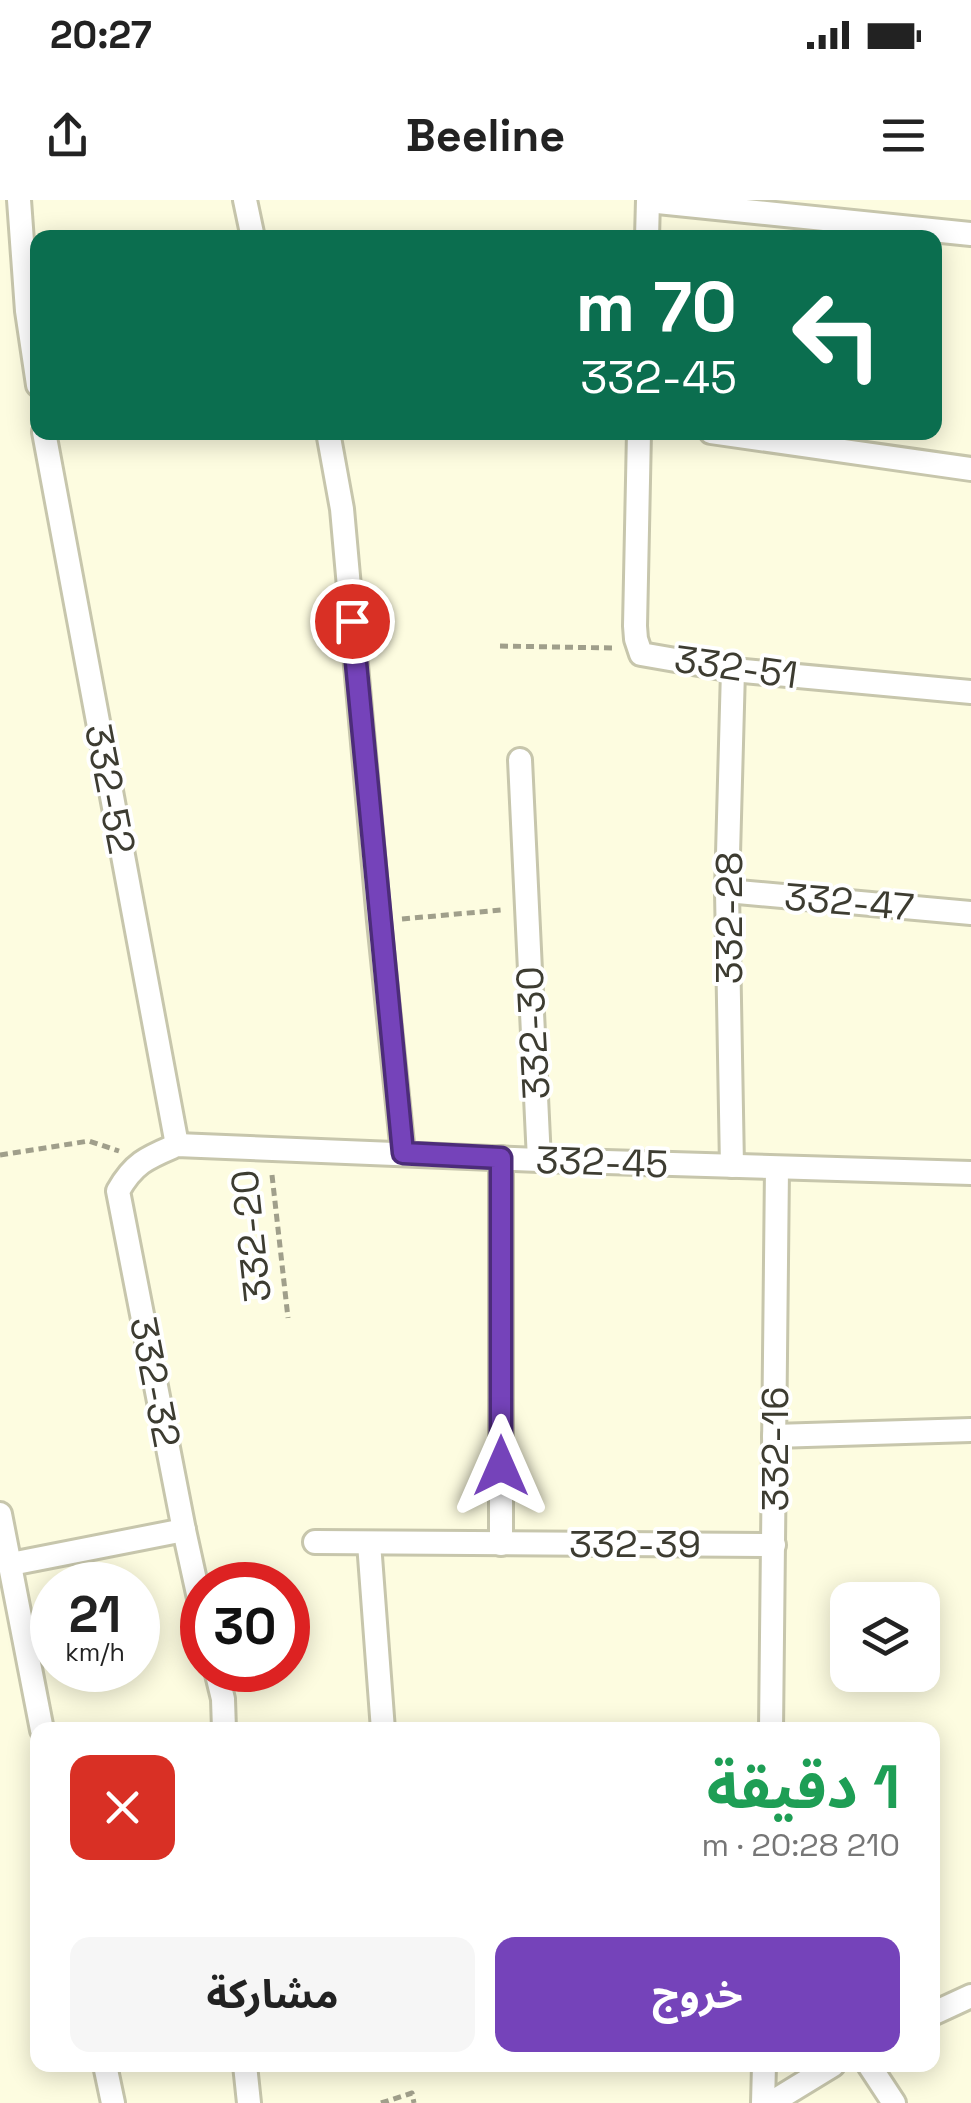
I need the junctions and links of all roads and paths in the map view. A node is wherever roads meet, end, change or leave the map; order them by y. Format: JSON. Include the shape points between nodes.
{"nodes":[{"id":1,"x":18,"y":200,"type":"edge"},
{"id":2,"x":245,"y":200,"type":"edge"},
{"id":3,"x":648,"y":200,"type":"edge"},
{"id":4,"x":251,"y":230,"type":"edge"},
{"id":5,"x":647,"y":230,"type":"edge"},
{"id":6,"x":933,"y":230,"type":"edge"},
{"id":7,"x":942,"y":231,"type":"edge"},
{"id":8,"x":971,"y":234,"type":"edge"},
{"id":9,"x":30,"y":332,"type":"edge"},
{"id":10,"x":45,"y":440,"type":"edge"},
{"id":11,"x":329,"y":440,"type":"edge"},
{"id":12,"x":640,"y":440,"type":"edge"},
{"id":13,"x":769,"y":440,"type":"edge"},
{"id":14,"x":971,"y":468,"type":"edge"},
{"id":15,"x":500,"y":646,"type":"dead end"},
{"id":16,"x":641,"y":654,"type":"junction"},
{"id":17,"x":733,"y":670,"type":"junction"},
{"id":18,"x":971,"y":692,"type":"edge"},
{"id":19,"x":520,"y":760,"type":"dead end"},
{"id":20,"x":727,"y":891,"type":"junction"},
{"id":21,"x":527,"y":907,"type":"junction"},
{"id":22,"x":971,"y":913,"type":"edge"},
{"id":23,"x":379,"y":921,"type":"junction"},
{"id":24,"x":177,"y":1144,"type":"junction"},
{"id":25,"x":269,"y":1147,"type":"junction"},
{"id":26,"x":403,"y":1153,"type":"junction"},
{"id":27,"x":0,"y":1155,"type":"edge"},
{"id":28,"x":501,"y":1158,"type":"junction"},
{"id":29,"x":143,"y":1159,"type":"junction"},
{"id":30,"x":538,"y":1160,"type":"junction"},
{"id":31,"x":732,"y":1166,"type":"junction"},
{"id":32,"x":777,"y":1168,"type":"junction"},
{"id":33,"x":971,"y":1173,"type":"edge"},
{"id":34,"x":288,"y":1318,"type":"dead end"},
{"id":35,"x":971,"y":1430,"type":"edge"},
{"id":36,"x":774,"y":1436,"type":"junction"},
{"id":37,"x":0,"y":1514,"type":"edge"},
{"id":38,"x":184,"y":1530,"type":"junction"},
{"id":39,"x":315,"y":1542,"type":"dead end"},
{"id":40,"x":369,"y":1542,"type":"junction"},
{"id":41,"x":501,"y":1544,"type":"junction"},
{"id":42,"x":774,"y":1544,"type":"junction"},
{"id":43,"x":191,"y":1562,"type":"edge"},
{"id":44,"x":11,"y":1564,"type":"junction"},
{"id":45,"x":221,"y":1692,"type":"edge"},
{"id":46,"x":41,"y":1722,"type":"edge"},
{"id":47,"x":223,"y":1722,"type":"edge"},
{"id":48,"x":382,"y":1722,"type":"edge"},
{"id":49,"x":771,"y":1722,"type":"edge"},
{"id":50,"x":971,"y":1996,"type":"edge"},
{"id":51,"x":940,"y":2010,"type":"edge"},
{"id":52,"x":106,"y":2072,"type":"edge"},
{"id":53,"x":246,"y":2072,"type":"edge"},
{"id":54,"x":764,"y":2072,"type":"edge"},
{"id":55,"x":822,"y":2072,"type":"edge"},
{"id":56,"x":874,"y":2072,"type":"edge"},
{"id":57,"x":113,"y":2103,"type":"edge"},
{"id":58,"x":249,"y":2103,"type":"edge"},
{"id":59,"x":381,"y":2103,"type":"edge"},
{"id":60,"x":414,"y":2103,"type":"edge"},
{"id":61,"x":764,"y":2103,"type":"edge"},
{"id":62,"x":771,"y":2103,"type":"edge"},
{"id":63,"x":894,"y":2103,"type":"edge"}],
"edges":[{"from":1,"to":9,"type":"street"},
{"from":2,"to":4,"type":"street"},
{"from":3,"to":5,"type":"street"},
{"from":3,"to":6,"type":"street"},
{"from":7,"to":8,"type":"street"},
{"from":10,"to":24,"type":"street","name":"332-52"},
{"from":11,"to":23,"type":"street","via":[[342,509]]},
{"from":12,"to":16,"type":"street","via":[[635,626]]},
{"from":13,"to":14,"type":"street"},
{"from":15,"to":16,"type":"path","name":"332-51","via":[[604,646]]},
{"from":16,"to":17,"type":"street","name":"332-51"},
{"from":17,"to":18,"type":"street","name":"332-51"},
{"from":17,"to":20,"type":"street","name":"332-28"},
{"from":19,"to":21,"type":"street","name":"332-30"},
{"from":20,"to":22,"type":"street","name":"332-47"},
{"from":20,"to":31,"type":"street","name":"332-28"},
{"from":21,"to":23,"type":"path"},
{"from":21,"to":30,"type":"street","name":"332-30"},
{"from":23,"to":26,"type":"street"},
{"from":24,"to":25,"type":"street","name":"332-45"},
{"from":24,"to":29,"type":"street","name":"332-45"},
{"from":25,"to":26,"type":"street","name":"332-45"},
{"from":25,"to":34,"type":"path","name":"332-20"},
{"from":26,"to":28,"type":"street","name":"332-45"},
{"from":27,"to":29,"type":"path","via":[[89,1141]]},
{"from":28,"to":30,"type":"street","name":"332-45"},
{"from":28,"to":41,"type":"street"},
{"from":29,"to":38,"type":"street","name":"332-32","via":[[118,1190]]},
{"from":30,"to":31,"type":"street","name":"332-45"},
{"from":31,"to":32,"type":"street","name":"332-45"},
{"from":32,"to":33,"type":"street","name":"332-45"},
{"from":32,"to":36,"type":"street","name":"332-16"},
{"from":35,"to":36,"type":"street"},
{"from":36,"to":42,"type":"street","name":"332-16"},
{"from":37,"to":44,"type":"street"},
{"from":38,"to":43,"type":"street","name":"332-32"},
{"from":38,"to":44,"type":"street"},
{"from":39,"to":40,"type":"street","name":"332-39"},
{"from":40,"to":41,"type":"street","name":"332-39"},
{"from":40,"to":48,"type":"street"},
{"from":41,"to":42,"type":"street","name":"332-39"},
{"from":42,"to":49,"type":"street","name":"332-16"},
{"from":44,"to":46,"type":"street"},
{"from":45,"to":47,"type":"street"},
{"from":50,"to":51,"type":"street"},
{"from":52,"to":57,"type":"street"},
{"from":53,"to":58,"type":"street"},
{"from":54,"to":61,"type":"street"},
{"from":55,"to":62,"type":"street"},
{"from":56,"to":63,"type":"street"},
{"from":59,"to":60,"type":"path","via":[[412,2093]]}]}
